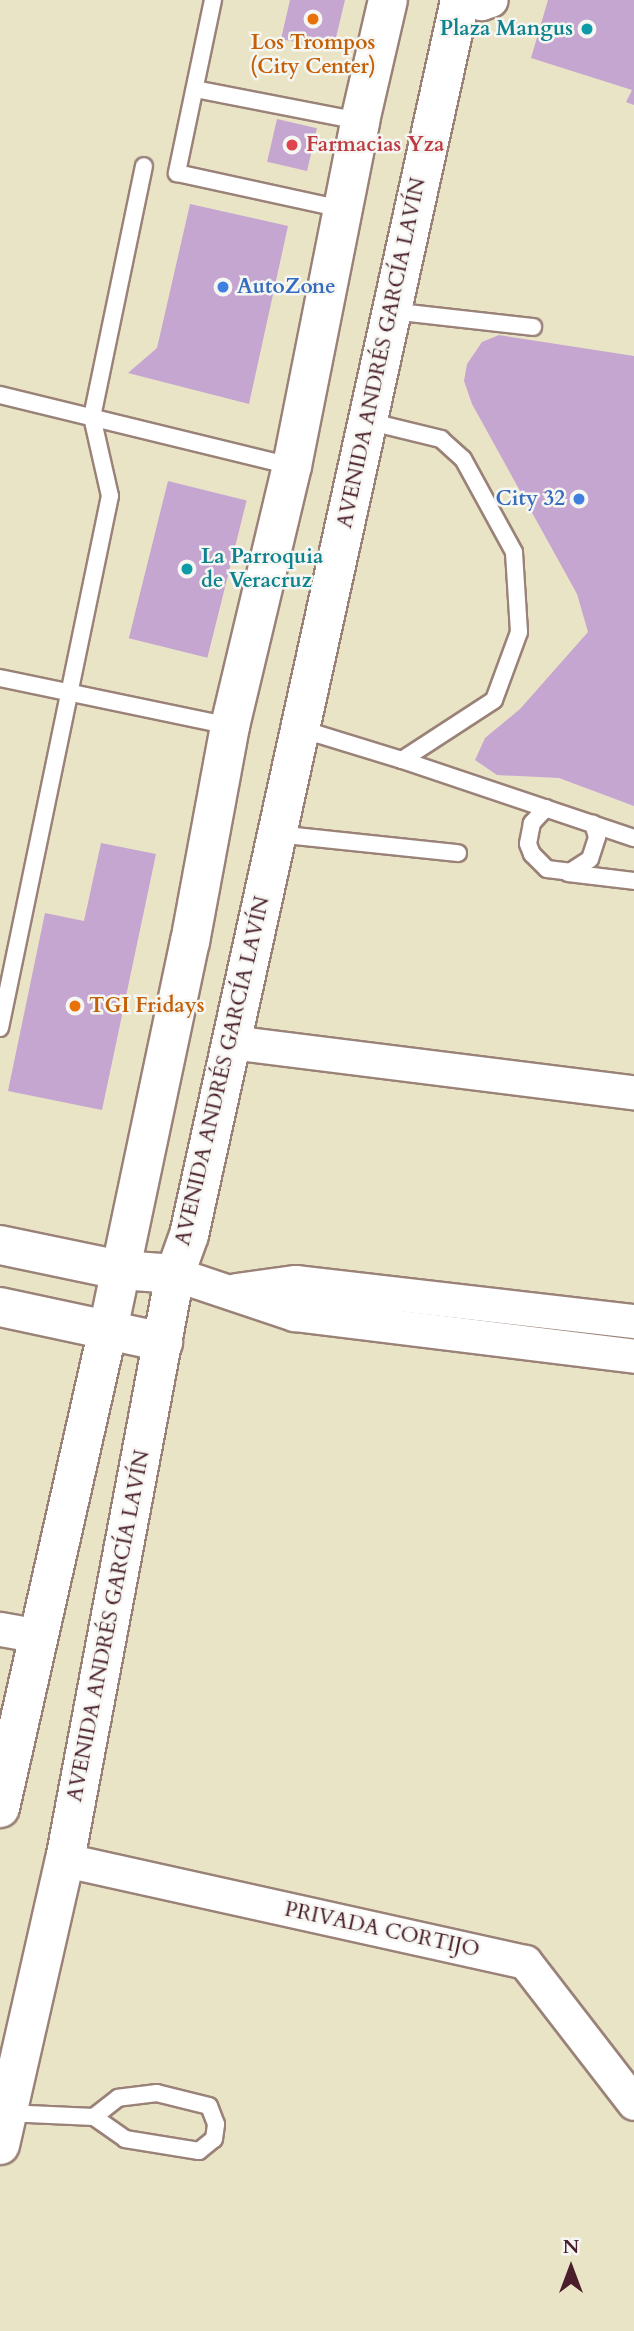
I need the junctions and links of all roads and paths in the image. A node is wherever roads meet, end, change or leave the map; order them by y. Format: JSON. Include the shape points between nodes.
{"nodes":[{"id":1,"x":213,"y":0,"type":"edge"},
{"id":2,"x":388,"y":0,"type":"edge"},
{"id":3,"x":460,"y":0,"type":"edge"},
{"id":4,"x":473,"y":0,"type":"edge"},
{"id":5,"x":491,"y":0,"type":"edge"},
{"id":6,"x":195,"y":89,"type":"junction"},
{"id":7,"x":360,"y":121,"type":"junction"},
{"id":8,"x":144,"y":166,"type":"dead end"},
{"id":9,"x":344,"y":209,"type":"junction"},
{"id":10,"x":391,"y":311,"type":"junction"},
{"id":11,"x":533,"y":327,"type":"dead end"},
{"id":12,"x":0,"y":395,"type":"edge"},
{"id":13,"x":92,"y":418,"type":"junction"},
{"id":14,"x":367,"y":421,"type":"junction"},
{"id":15,"x":292,"y":466,"type":"junction"},
{"id":16,"x":0,"y":678,"type":"edge"},
{"id":17,"x":70,"y":692,"type":"junction"},
{"id":18,"x":230,"y":726,"type":"junction"},
{"id":19,"x":299,"y":728,"type":"junction"},
{"id":20,"x":402,"y":760,"type":"junction"},
{"id":21,"x":546,"y":808,"type":"junction"},
{"id":22,"x":593,"y":824,"type":"junction"},
{"id":23,"x":275,"y":834,"type":"junction"},
{"id":24,"x":634,"y":838,"type":"edge"},
{"id":25,"x":458,"y":853,"type":"dead end"},
{"id":26,"x":558,"y":872,"type":"junction"},
{"id":27,"x":634,"y":881,"type":"edge"},
{"id":28,"x":0,"y":1028,"type":"edge"},
{"id":29,"x":230,"y":1042,"type":"junction"},
{"id":30,"x":634,"y":1092,"type":"edge"},
{"id":31,"x":0,"y":1245,"type":"edge"},
{"id":32,"x":120,"y":1270,"type":"junction"},
{"id":33,"x":175,"y":1274,"type":"junction"},
{"id":34,"x":230,"y":1291,"type":"junction"},
{"id":35,"x":0,"y":1307,"type":"edge"},
{"id":36,"x":634,"y":1321,"type":"edge"},
{"id":37,"x":108,"y":1330,"type":"junction"},
{"id":38,"x":163,"y":1342,"type":"junction"},
{"id":39,"x":634,"y":1356,"type":"edge"},
{"id":40,"x":0,"y":1629,"type":"edge"},
{"id":41,"x":39,"y":1636,"type":"junction"},
{"id":42,"x":0,"y":1808,"type":"edge"},
{"id":43,"x":65,"y":1860,"type":"junction"},
{"id":44,"x":634,"y":2104,"type":"edge"},
{"id":45,"x":94,"y":2117,"type":"junction"},
{"id":46,"x":3,"y":2123,"type":"edge"}],
"edges":[{"from":1,"to":6,"type":"lane"},
{"from":2,"to":7,"type":"main road"},
{"from":3,"to":10,"type":"main road","name":"AVENIDA ANDRÉS GARCÍA LAVÍN"},
{"from":4,"to":5,"type":"street"},
{"from":6,"to":7,"type":"lane"},
{"from":6,"to":9,"type":"lane","via":[[177,173]]},
{"from":7,"to":9,"type":"main road"},
{"from":8,"to":13,"type":"lane"},
{"from":9,"to":15,"type":"main road"},
{"from":10,"to":11,"type":"lane"},
{"from":10,"to":14,"type":"main road","name":"AVENIDA ANDRÉS GARCÍA LAVÍN"},
{"from":12,"to":13,"type":"lane"},
{"from":13,"to":15,"type":"lane"},
{"from":13,"to":17,"type":"lane","via":[[110,496]]},
{"from":14,"to":19,"type":"main road","name":"AVENIDA ANDRÉS GARCÍA LAVÍN"},
{"from":14,"to":20,"type":"lane","via":[[441,439],[464,459],[514,552],[519,632],[494,700]]},
{"from":15,"to":18,"type":"main road"},
{"from":16,"to":17,"type":"lane"},
{"from":17,"to":18,"type":"lane"},
{"from":17,"to":28,"type":"lane"},
{"from":18,"to":32,"type":"main road","via":[[190,942]]},
{"from":19,"to":20,"type":"lane"},
{"from":19,"to":23,"type":"main road","name":"AVENIDA ANDRÉS GARCÍA LAVÍN"},
{"from":20,"to":21,"type":"lane"},
{"from":21,"to":22,"type":"lane"},
{"from":21,"to":26,"type":"lane","via":[[532,822],[528,844],[538,863]]},
{"from":22,"to":24,"type":"lane"},
{"from":22,"to":26,"type":"lane","via":[[597,837],[590,859],[570,872]]},
{"from":23,"to":25,"type":"lane"},
{"from":23,"to":29,"type":"main road","name":"AVENIDA ANDRÉS GARCÍA LAVÍN"},
{"from":26,"to":27,"type":"lane"},
{"from":29,"to":30,"type":"street"},
{"from":29,"to":33,"type":"main road","name":"AVENIDA ANDRÉS GARCÍA LAVÍN","via":[[189,1235]]},
{"from":31,"to":32,"type":"main road"},
{"from":32,"to":33,"type":"main road"},
{"from":32,"to":37,"type":"main road"},
{"from":33,"to":34,"type":"street"},
{"from":33,"to":38,"type":"main road","name":"AVENIDA ANDRÉS GARCÍA LAVÍN"},
{"from":34,"to":36,"type":"street","via":[[295,1282]]},
{"from":34,"to":39,"type":"street","via":[[294,1314]]},
{"from":35,"to":37,"type":"main road"},
{"from":37,"to":38,"type":"main road"},
{"from":37,"to":41,"type":"main road"},
{"from":38,"to":43,"type":"main road","name":"AVENIDA ANDRÉS GARCÍA LAVÍN"},
{"from":40,"to":41,"type":"street"},
{"from":41,"to":42,"type":"main road"},
{"from":43,"to":44,"type":"street","name":"PRIVADA CORTIJO","via":[[525,1962]]},
{"from":43,"to":46,"type":"main road","name":"AVENIDA ANDRÉS GARCÍA LAVÍN"},
{"from":45,"to":45,"type":"lane","via":[[118,2098],[157,2092],[209,2106],[216,2124],[214,2139],[199,2151],[125,2139]]},
{"from":45,"to":46,"type":"lane"}]}
